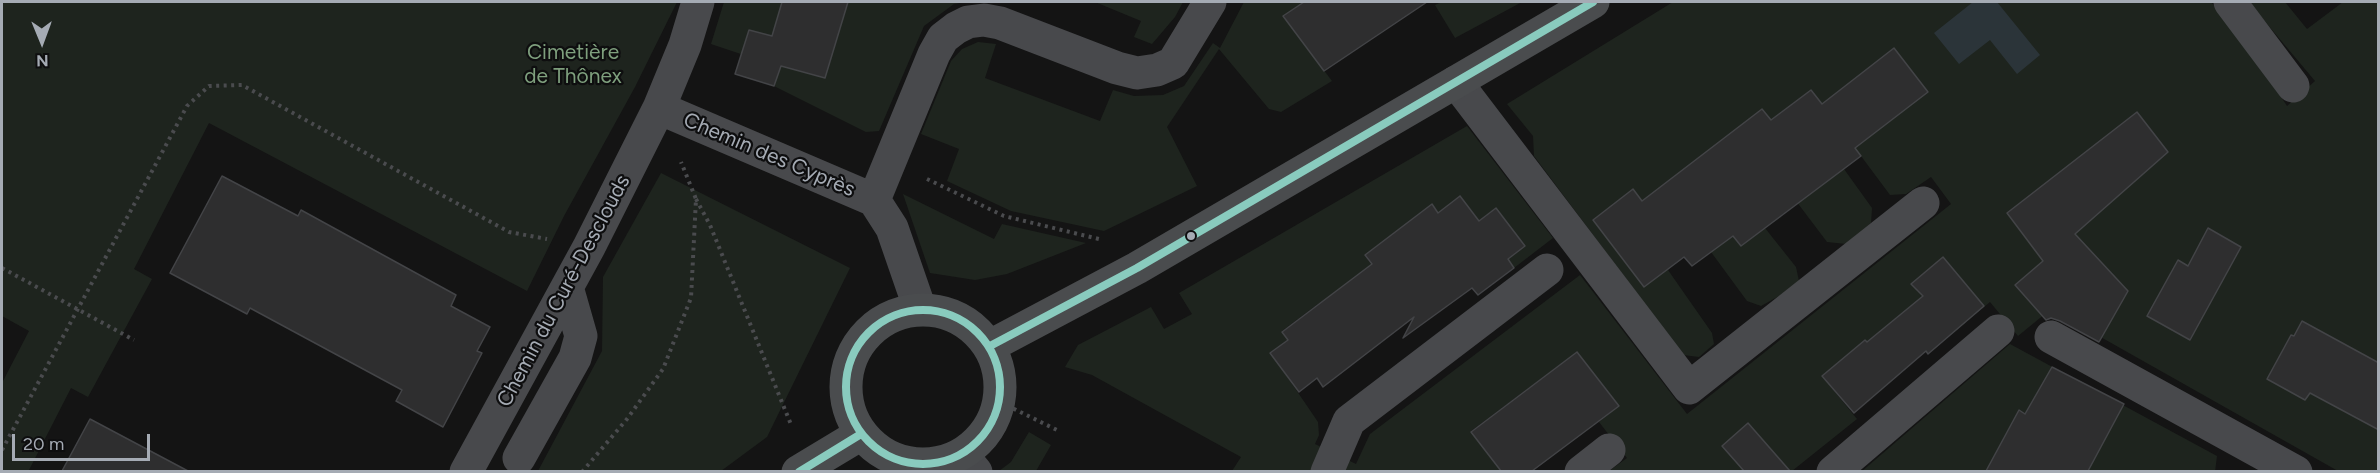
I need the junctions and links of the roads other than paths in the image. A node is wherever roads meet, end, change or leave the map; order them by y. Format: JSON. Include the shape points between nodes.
{"nodes":[{"id":1,"x":698,"y":2,"type":"edge"},
{"id":2,"x":1210,"y":2,"type":"edge"},
{"id":3,"x":1593,"y":2,"type":"edge"},
{"id":4,"x":2230,"y":2,"type":"edge"},
{"id":5,"x":1456,"y":82,"type":"junction"},
{"id":6,"x":2294,"y":86,"type":"dead end"},
{"id":7,"x":659,"y":108,"type":"junction"},
{"id":8,"x":874,"y":200,"type":"junction"},
{"id":9,"x":1923,"y":203,"type":"dead end"},
{"id":10,"x":1547,"y":270,"type":"dead end"},
{"id":11,"x":567,"y":288,"type":"junction"},
{"id":12,"x":920,"y":309,"type":"junction"},
{"id":13,"x":1998,"y":331,"type":"dead end"},
{"id":14,"x":2051,"y":337,"type":"dead end"},
{"id":15,"x":990,"y":346,"type":"junction"},
{"id":16,"x":861,"y":434,"type":"junction"},
{"id":17,"x":1609,"y":450,"type":"dead end"},
{"id":18,"x":519,"y":458,"type":"dead end"},
{"id":19,"x":969,"y":463,"type":"edge"},
{"id":20,"x":805,"y":467,"type":"edge"},
{"id":21,"x":466,"y":471,"type":"edge"},
{"id":22,"x":1327,"y":471,"type":"edge"},
{"id":23,"x":1581,"y":471,"type":"edge"},
{"id":24,"x":1833,"y":471,"type":"edge"},
{"id":25,"x":2296,"y":471,"type":"edge"}],
"edges":[{"from":1,"to":7,"type":"street","name":"Chemin des Cyprès"},
{"from":2,"to":8,"type":"street","via":[[1173,63],[1137,73],[1000,23],[984,20],[956,28],[943,38],[934,54]]},
{"from":3,"to":5,"type":"main road"},
{"from":4,"to":6,"type":"street"},
{"from":5,"to":9,"type":"street","via":[[1689,388]]},
{"from":5,"to":15,"type":"main road","via":[[1162,253]]},
{"from":7,"to":8,"type":"street","name":"Chemin des Cyprès"},
{"from":7,"to":11,"type":"street","name":"Chemin du Curé-Desclouds"},
{"from":8,"to":12,"type":"street","name":"Chemin des Cyprès","via":[[892,228]]},
{"from":10,"to":22,"type":"street","via":[[1349,421]]},
{"from":11,"to":18,"type":"street","via":[[581,336],[575,358]]},
{"from":11,"to":21,"type":"street","name":"Chemin du Curé-Desclouds"},
{"from":12,"to":15,"type":"main road","via":[[942,311],[961,319]]},
{"from":12,"to":16,"type":"main road","via":[[896,314],[876,325],[851,359],[846,377],[847,401]]},
{"from":13,"to":24,"type":"street"},
{"from":14,"to":25,"type":"street"},
{"from":15,"to":19,"type":"main road","via":[[1001,378],[1000,402]]},
{"from":16,"to":19,"type":"main road","via":[[893,458],[912,464]]},
{"from":16,"to":20,"type":"main road"},
{"from":17,"to":23,"type":"street"}]}
